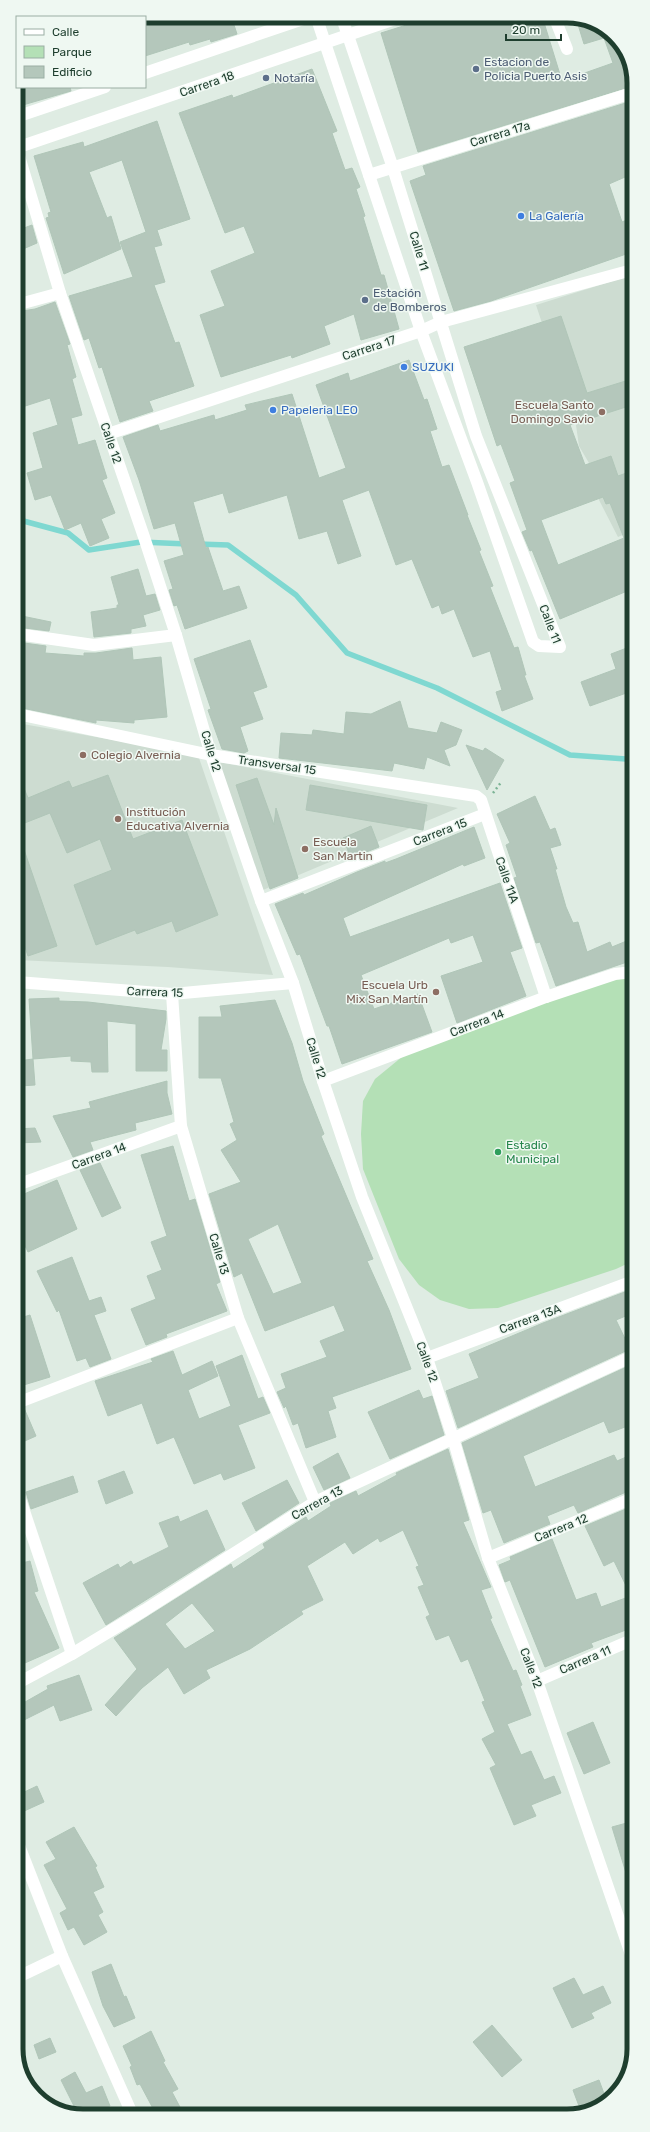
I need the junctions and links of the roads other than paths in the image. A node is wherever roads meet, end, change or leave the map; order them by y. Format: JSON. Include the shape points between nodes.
{"nodes":[{"id":1,"x":291,"y":23,"type":"edge"},
{"id":2,"x":318,"y":23,"type":"edge"},
{"id":3,"x":343,"y":23,"type":"edge"},
{"id":4,"x":384,"y":23,"type":"edge"},
{"id":5,"x":557,"y":23,"type":"edge"},
{"id":6,"x":347,"y":36,"type":"junction"},
{"id":7,"x":326,"y":44,"type":"junction"},
{"id":8,"x":567,"y":49,"type":"dead end"},
{"id":9,"x":146,"y":73,"type":"edge"},
{"id":10,"x":102,"y":88,"type":"edge"},
{"id":11,"x":627,"y":95,"type":"edge"},
{"id":12,"x":23,"y":115,"type":"edge"},
{"id":13,"x":23,"y":146,"type":"edge"},
{"id":14,"x":393,"y":168,"type":"junction"},
{"id":15,"x":23,"y":171,"type":"edge"},
{"id":16,"x":369,"y":175,"type":"junction"},
{"id":17,"x":627,"y":271,"type":"edge"},
{"id":18,"x":60,"y":293,"type":"junction"},
{"id":19,"x":23,"y":303,"type":"edge"},
{"id":20,"x":441,"y":322,"type":"junction"},
{"id":21,"x":420,"y":331,"type":"junction"},
{"id":22,"x":108,"y":434,"type":"junction"},
{"id":23,"x":476,"y":436,"type":"junction"},
{"id":24,"x":462,"y":441,"type":"junction"},
{"id":25,"x":491,"y":478,"type":"junction"},
{"id":26,"x":478,"y":482,"type":"junction"},
{"id":27,"x":23,"y":635,"type":"edge"},
{"id":28,"x":176,"y":635,"type":"junction"},
{"id":29,"x":23,"y":715,"type":"edge"},
{"id":30,"x":211,"y":755,"type":"junction"},
{"id":31,"x":444,"y":789,"type":"joint"},
{"id":32,"x":485,"y":814,"type":"junction"},
{"id":33,"x":261,"y":901,"type":"junction"},
{"id":34,"x":627,"y":973,"type":"edge"},
{"id":35,"x":23,"y":982,"type":"edge"},
{"id":36,"x":294,"y":983,"type":"junction"},
{"id":37,"x":172,"y":994,"type":"junction"},
{"id":38,"x":546,"y":997,"type":"junction"},
{"id":39,"x":323,"y":1081,"type":"junction"},
{"id":40,"x":181,"y":1126,"type":"junction"},
{"id":41,"x":23,"y":1183,"type":"edge"},
{"id":42,"x":627,"y":1283,"type":"edge"},
{"id":43,"x":238,"y":1318,"type":"junction"},
{"id":44,"x":427,"y":1358,"type":"junction"},
{"id":45,"x":627,"y":1359,"type":"edge"},
{"id":46,"x":23,"y":1401,"type":"edge"},
{"id":47,"x":453,"y":1438,"type":"junction"},
{"id":48,"x":627,"y":1500,"type":"edge"},
{"id":49,"x":315,"y":1502,"type":"junction"},
{"id":50,"x":23,"y":1508,"type":"edge"},
{"id":51,"x":488,"y":1558,"type":"junction"},
{"id":52,"x":627,"y":1642,"type":"edge"},
{"id":53,"x":72,"y":1654,"type":"junction"},
{"id":54,"x":23,"y":1680,"type":"edge"},
{"id":55,"x":537,"y":1681,"type":"junction"},
{"id":56,"x":23,"y":1856,"type":"edge"},
{"id":57,"x":627,"y":1943,"type":"edge"},
{"id":58,"x":62,"y":1956,"type":"junction"},
{"id":59,"x":23,"y":1976,"type":"edge"},
{"id":60,"x":127,"y":2109,"type":"edge"}],
"edges":[{"from":1,"to":9,"type":"street"},
{"from":2,"to":7,"type":"street","name":"Calle 11"},
{"from":3,"to":6,"type":"street","name":"Calle 11"},
{"from":4,"to":6,"type":"street","name":"Carrera 18"},
{"from":5,"to":8,"type":"street"},
{"from":6,"to":7,"type":"street","name":"Carrera 18"},
{"from":6,"to":14,"type":"street","name":"Calle 11"},
{"from":7,"to":13,"type":"street","name":"Carrera 18"},
{"from":7,"to":16,"type":"street","name":"Calle 11"},
{"from":10,"to":12,"type":"street"},
{"from":11,"to":14,"type":"street","name":"Carrera 17a"},
{"from":14,"to":16,"type":"street","name":"Carrera 17a"},
{"from":14,"to":20,"type":"street","name":"Calle 11"},
{"from":15,"to":18,"type":"street","name":"Calle 12"},
{"from":16,"to":21,"type":"street","name":"Calle 11"},
{"from":17,"to":20,"type":"street","name":"Carrera 17"},
{"from":18,"to":19,"type":"street"},
{"from":18,"to":22,"type":"street","name":"Calle 12"},
{"from":20,"to":21,"type":"street","name":"Carrera 17"},
{"from":20,"to":23,"type":"street","name":"Calle 11"},
{"from":21,"to":22,"type":"street","name":"Carrera 17"},
{"from":21,"to":24,"type":"street","name":"Calle 11"},
{"from":22,"to":28,"type":"street","name":"Calle 12"},
{"from":23,"to":24,"type":"street"},
{"from":23,"to":25,"type":"street","name":"Calle 11"},
{"from":24,"to":26,"type":"street","name":"Calle 11"},
{"from":25,"to":26,"type":"street"},
{"from":25,"to":26,"type":"street","name":"Calle 11","via":[[560,647],[539,646],[533,642]]},
{"from":27,"to":28,"type":"street","via":[[94,645]]},
{"from":28,"to":30,"type":"street","name":"Calle 12"},
{"from":29,"to":30,"type":"street","name":"Transversal 15"},
{"from":30,"to":31,"type":"street","name":"Transversal 15"},
{"from":30,"to":33,"type":"street","name":"Calle 12"},
{"from":31,"to":32,"type":"street","name":"Calle 11A","via":[[479,797]]},
{"from":32,"to":33,"type":"street","name":"Carrera 15"},
{"from":32,"to":38,"type":"street","name":"Calle 11A"},
{"from":33,"to":36,"type":"street","name":"Calle 12"},
{"from":34,"to":38,"type":"street","name":"Carrera 14","via":[[615,974]]},
{"from":35,"to":37,"type":"street","name":"Carrera 15"},
{"from":36,"to":37,"type":"street","name":"Carrera 15"},
{"from":36,"to":39,"type":"street","name":"Calle 12"},
{"from":37,"to":40,"type":"street","name":"Calle 13"},
{"from":38,"to":39,"type":"street","name":"Carrera 14"},
{"from":39,"to":44,"type":"street","name":"Calle 12","via":[[362,1197]]},
{"from":40,"to":41,"type":"street","name":"Carrera 14"},
{"from":40,"to":43,"type":"street","name":"Calle 13"},
{"from":42,"to":44,"type":"street","name":"Carrera 13A"},
{"from":43,"to":46,"type":"street"},
{"from":43,"to":49,"type":"street","name":"Calle 13"},
{"from":44,"to":47,"type":"street","name":"Calle 12"},
{"from":45,"to":47,"type":"street","name":"Carrera 13"},
{"from":47,"to":49,"type":"street","name":"Carrera 13"},
{"from":47,"to":51,"type":"street","name":"Calle 12"},
{"from":48,"to":51,"type":"street","name":"Carrera 12"},
{"from":49,"to":53,"type":"street","name":"Carrera 13"},
{"from":50,"to":53,"type":"street"},
{"from":51,"to":55,"type":"street","name":"Calle 12"},
{"from":52,"to":55,"type":"street","name":"Carrera 11"},
{"from":53,"to":54,"type":"street","name":"Carrera 13"},
{"from":55,"to":57,"type":"street","name":"Calle 12"},
{"from":56,"to":58,"type":"street"},
{"from":58,"to":59,"type":"street"},
{"from":58,"to":60,"type":"street"}]}
